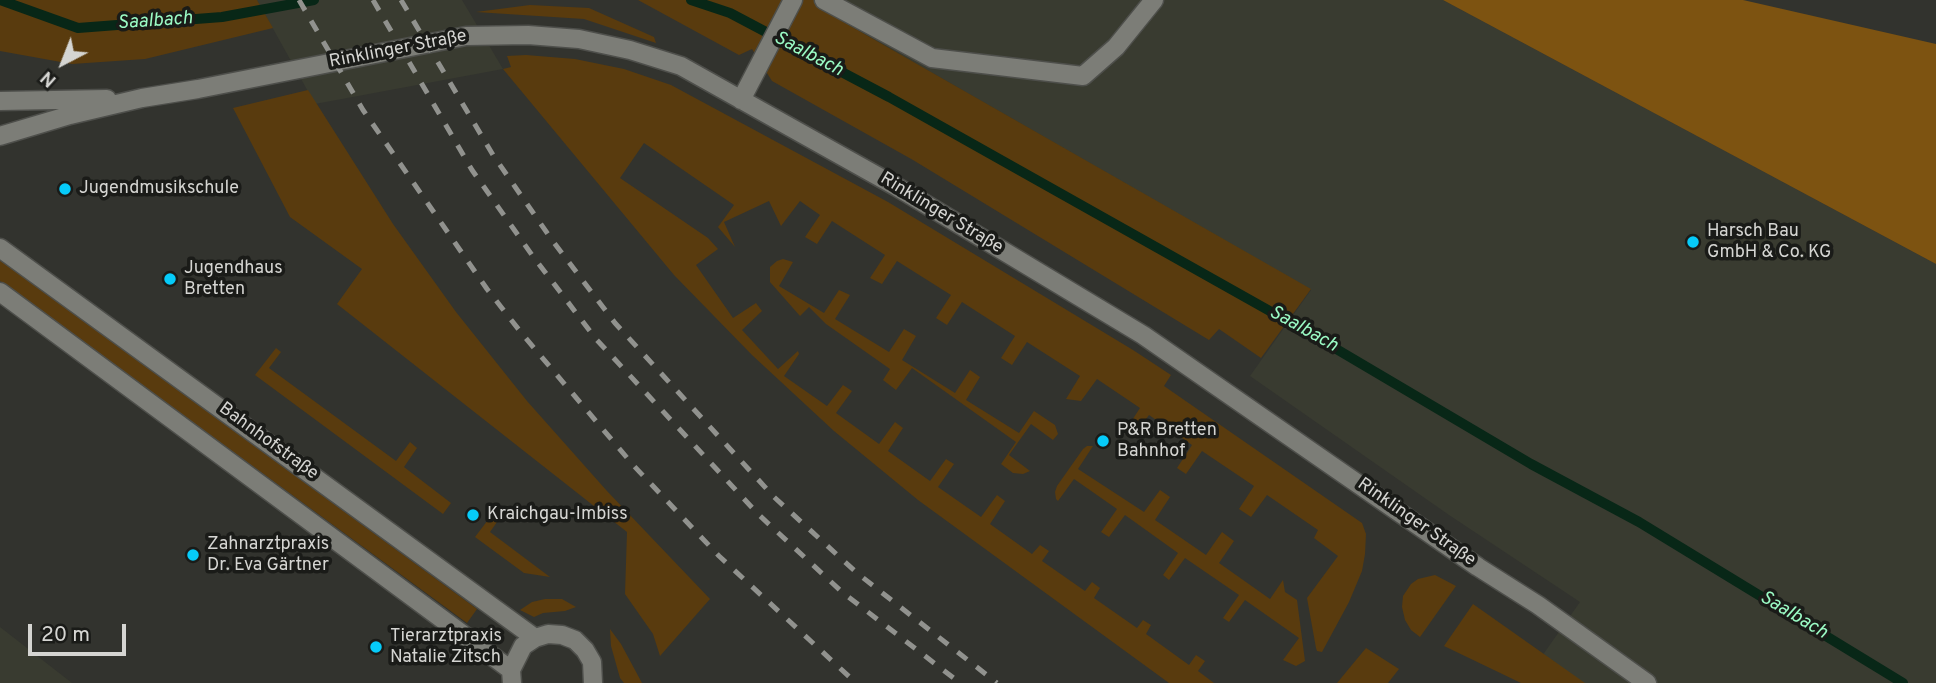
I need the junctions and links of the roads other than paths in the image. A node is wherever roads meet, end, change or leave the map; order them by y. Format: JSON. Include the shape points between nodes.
{"nodes":[{"id":1,"x":824,"y":0,"type":"edge"},
{"id":2,"x":1154,"y":0,"type":"edge"},
{"id":3,"x":792,"y":2,"type":"edge"},
{"id":4,"x":142,"y":98,"type":"junction"},
{"id":5,"x":741,"y":100,"type":"junction"},
{"id":6,"x":0,"y":101,"type":"edge"},
{"id":7,"x":0,"y":136,"type":"edge"},
{"id":8,"x":0,"y":248,"type":"edge"},
{"id":9,"x":0,"y":292,"type":"edge"},
{"id":10,"x":535,"y":638,"type":"junction"},
{"id":11,"x":512,"y":676,"type":"edge"},
{"id":12,"x":597,"y":680,"type":"edge"},
{"id":13,"x":1647,"y":683,"type":"edge"}],
"edges":[{"from":1,"to":2,"type":"street","via":[[932,58],[1083,76],[1116,47]]},
{"from":3,"to":5,"type":"street"},
{"from":4,"to":5,"type":"street","name":"Rinklinger Straße","via":[[466,36],[527,35],[579,39],[630,50],[681,66]]},
{"from":4,"to":6,"type":"street","name":"Rinklinger Straße"},
{"from":4,"to":7,"type":"street","name":"Rinklinger Straße"},
{"from":5,"to":13,"type":"street","name":"Rinklinger Straße","via":[[897,187],[1143,335]]},
{"from":8,"to":10,"type":"street","name":"Bahnhofstraße"},
{"from":9,"to":11,"type":"street"},
{"from":10,"to":11,"type":"street","via":[[516,657]]},
{"from":10,"to":12,"type":"street","via":[[548,634],[575,640],[592,662]]}]}
